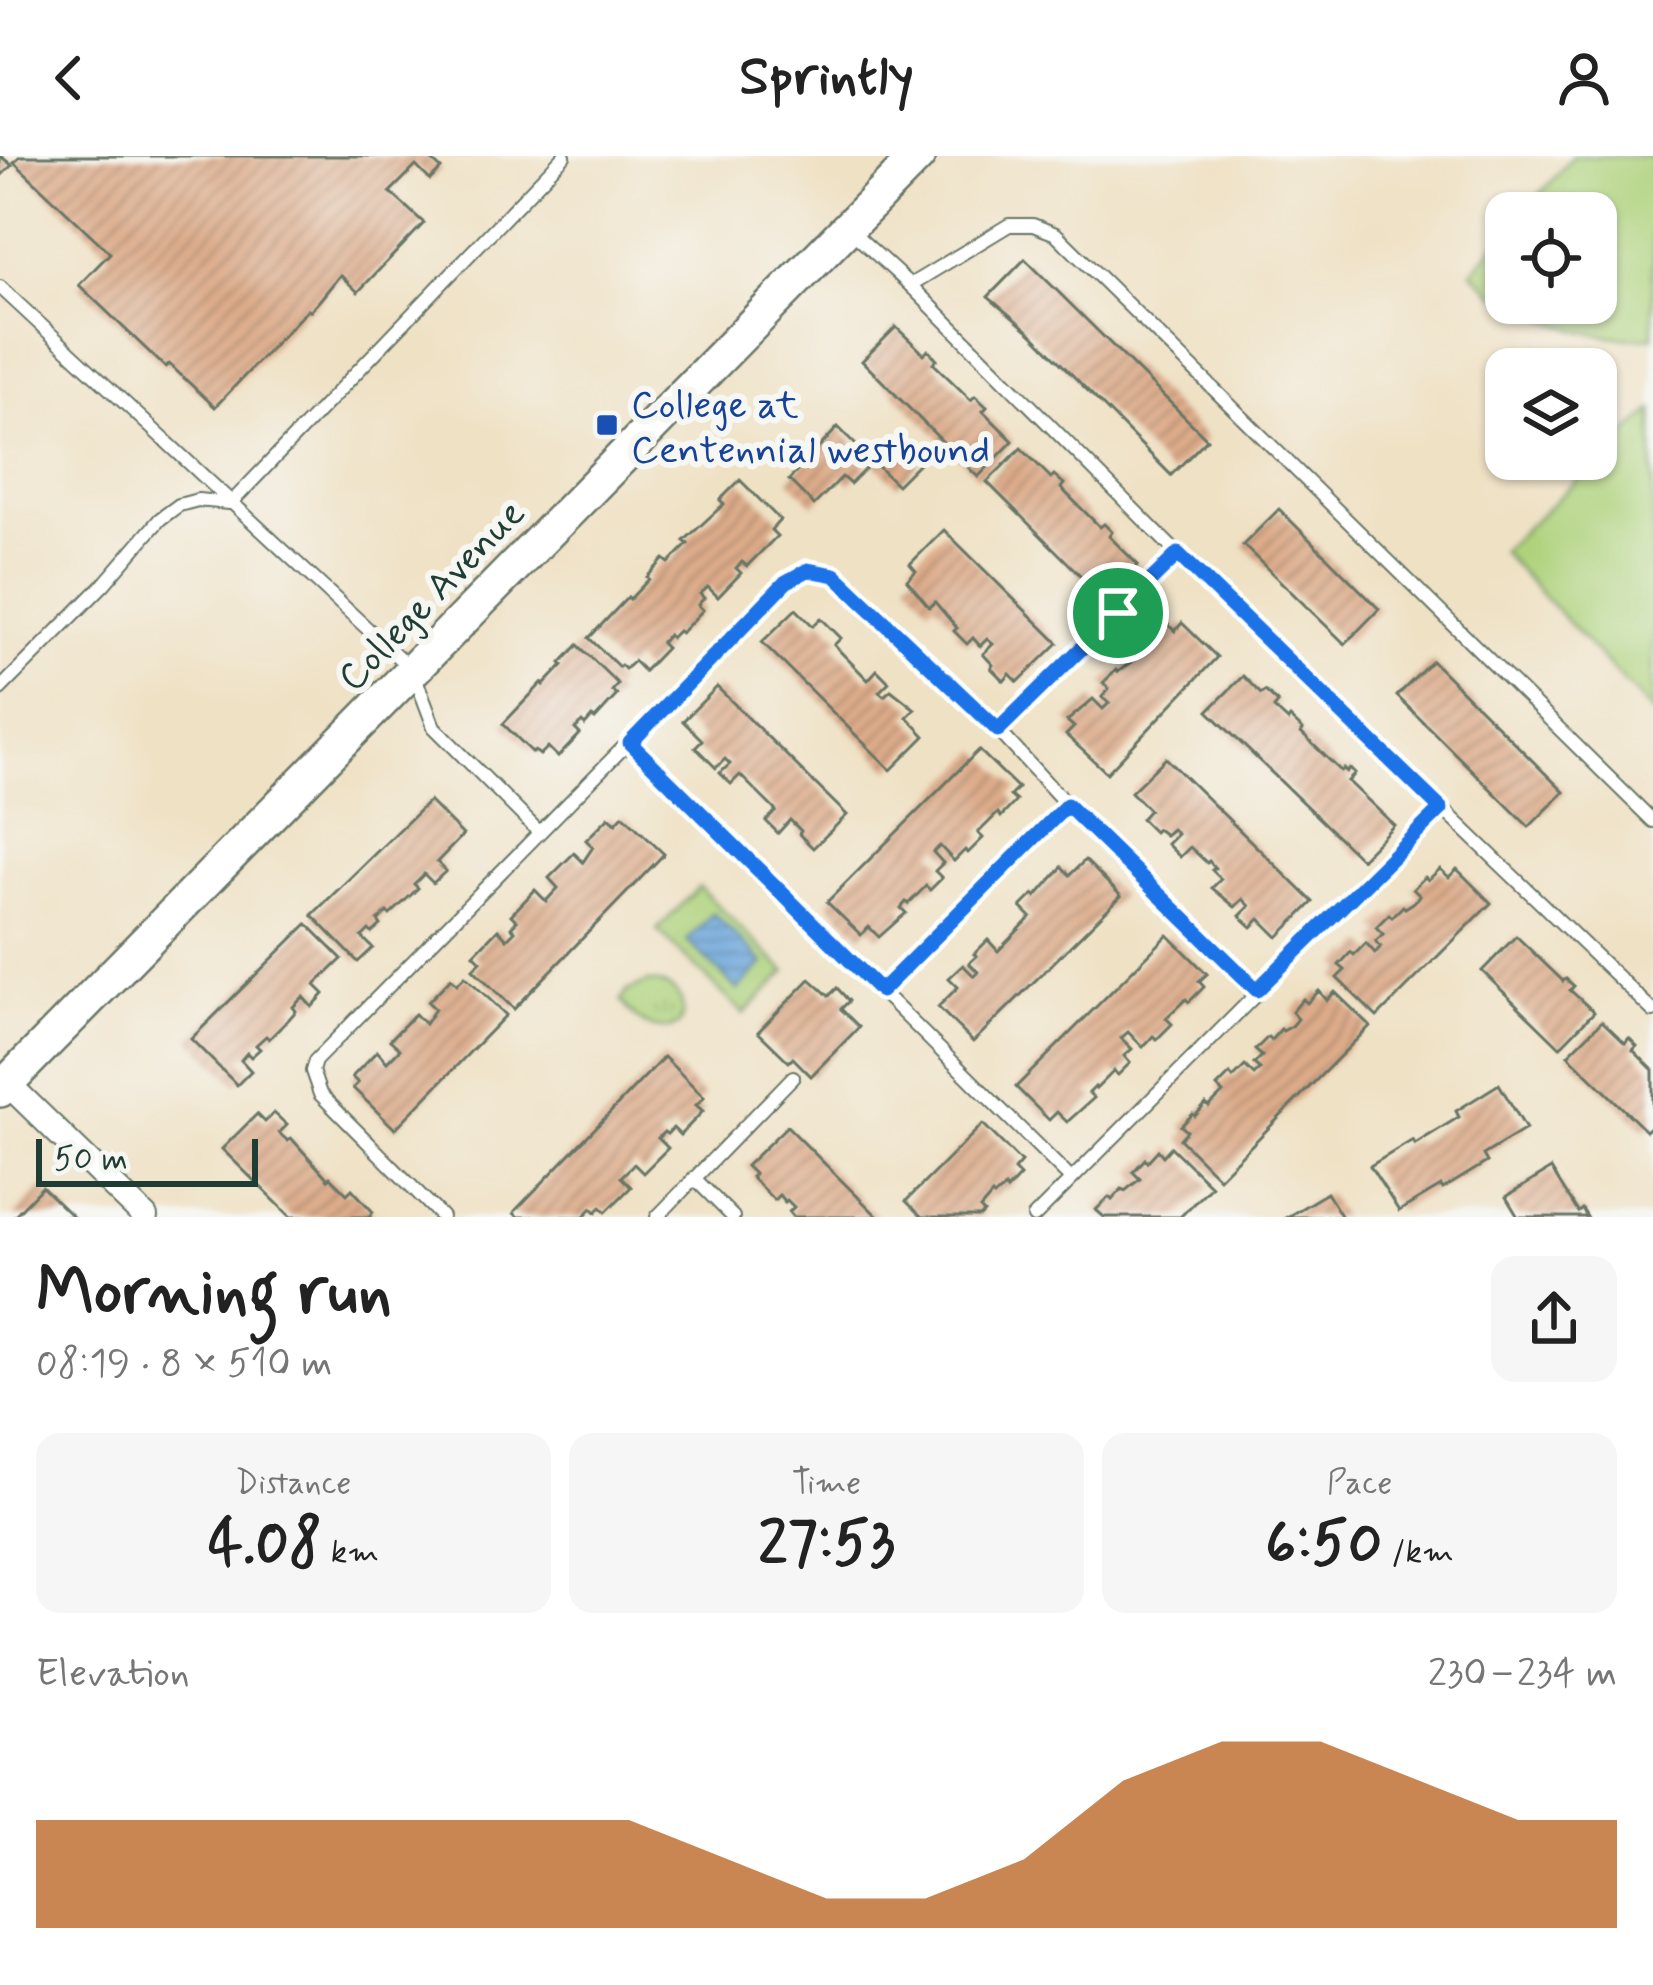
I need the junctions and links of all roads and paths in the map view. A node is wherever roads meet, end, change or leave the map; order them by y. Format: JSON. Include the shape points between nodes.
{"nodes":[{"id":1,"x":564,"y":156,"type":"edge"},
{"id":2,"x":918,"y":156,"type":"edge"},
{"id":3,"x":848,"y":228,"type":"junction"},
{"id":4,"x":910,"y":285,"type":"junction"},
{"id":5,"x":0,"y":287,"type":"edge"},
{"id":6,"x":231,"y":503,"type":"junction"},
{"id":7,"x":1178,"y":554,"type":"junction"},
{"id":8,"x":413,"y":671,"type":"junction"},
{"id":9,"x":0,"y":688,"type":"edge"},
{"id":10,"x":998,"y":730,"type":"junction"},
{"id":11,"x":630,"y":743,"type":"junction"},
{"id":12,"x":1067,"y":805,"type":"junction"},
{"id":13,"x":1441,"y":809,"type":"junction"},
{"id":14,"x":1653,"y":821,"type":"edge"},
{"id":15,"x":539,"y":832,"type":"junction"},
{"id":16,"x":1257,"y":990,"type":"junction"},
{"id":17,"x":881,"y":991,"type":"junction"},
{"id":18,"x":1653,"y":1011,"type":"edge"},
{"id":19,"x":793,"y":1077,"type":"dead end"},
{"id":20,"x":2,"y":1083,"type":"edge"},
{"id":21,"x":695,"y":1179,"type":"junction"},
{"id":22,"x":1071,"y":1179,"type":"junction"},
{"id":23,"x":434,"y":1214,"type":"edge"},
{"id":24,"x":145,"y":1217,"type":"edge"},
{"id":25,"x":657,"y":1217,"type":"edge"},
{"id":26,"x":733,"y":1217,"type":"edge"},
{"id":27,"x":1034,"y":1217,"type":"edge"}],
"edges":[{"from":1,"to":6,"type":"lane"},
{"from":2,"to":3,"type":"main road","name":"College Avenue"},
{"from":3,"to":4,"type":"lane"},
{"from":3,"to":8,"type":"main road","name":"College Avenue"},
{"from":4,"to":7,"type":"lane"},
{"from":4,"to":14,"type":"lane","via":[[1009,225],[1056,234]]},
{"from":5,"to":6,"type":"lane"},
{"from":6,"to":8,"type":"lane"},
{"from":6,"to":9,"type":"lane","via":[[198,500],[160,519]]},
{"from":7,"to":10,"type":"lane"},
{"from":7,"to":13,"type":"lane"},
{"from":8,"to":15,"type":"lane","via":[[434,727]]},
{"from":8,"to":20,"type":"main road","name":"College Avenue"},
{"from":10,"to":11,"type":"lane","via":[[835,575],[808,570],[786,582]]},
{"from":10,"to":12,"type":"lane"},
{"from":11,"to":15,"type":"lane"},
{"from":11,"to":17,"type":"lane"},
{"from":12,"to":16,"type":"lane"},
{"from":12,"to":17,"type":"lane"},
{"from":13,"to":16,"type":"lane"},
{"from":13,"to":18,"type":"lane"},
{"from":15,"to":23,"type":"lane","via":[[312,1071],[320,1094]]},
{"from":16,"to":22,"type":"lane"},
{"from":17,"to":22,"type":"lane"},
{"from":19,"to":21,"type":"lane"},
{"from":20,"to":24,"type":"street"},
{"from":21,"to":25,"type":"lane"},
{"from":21,"to":26,"type":"lane"},
{"from":22,"to":27,"type":"lane"}]}
